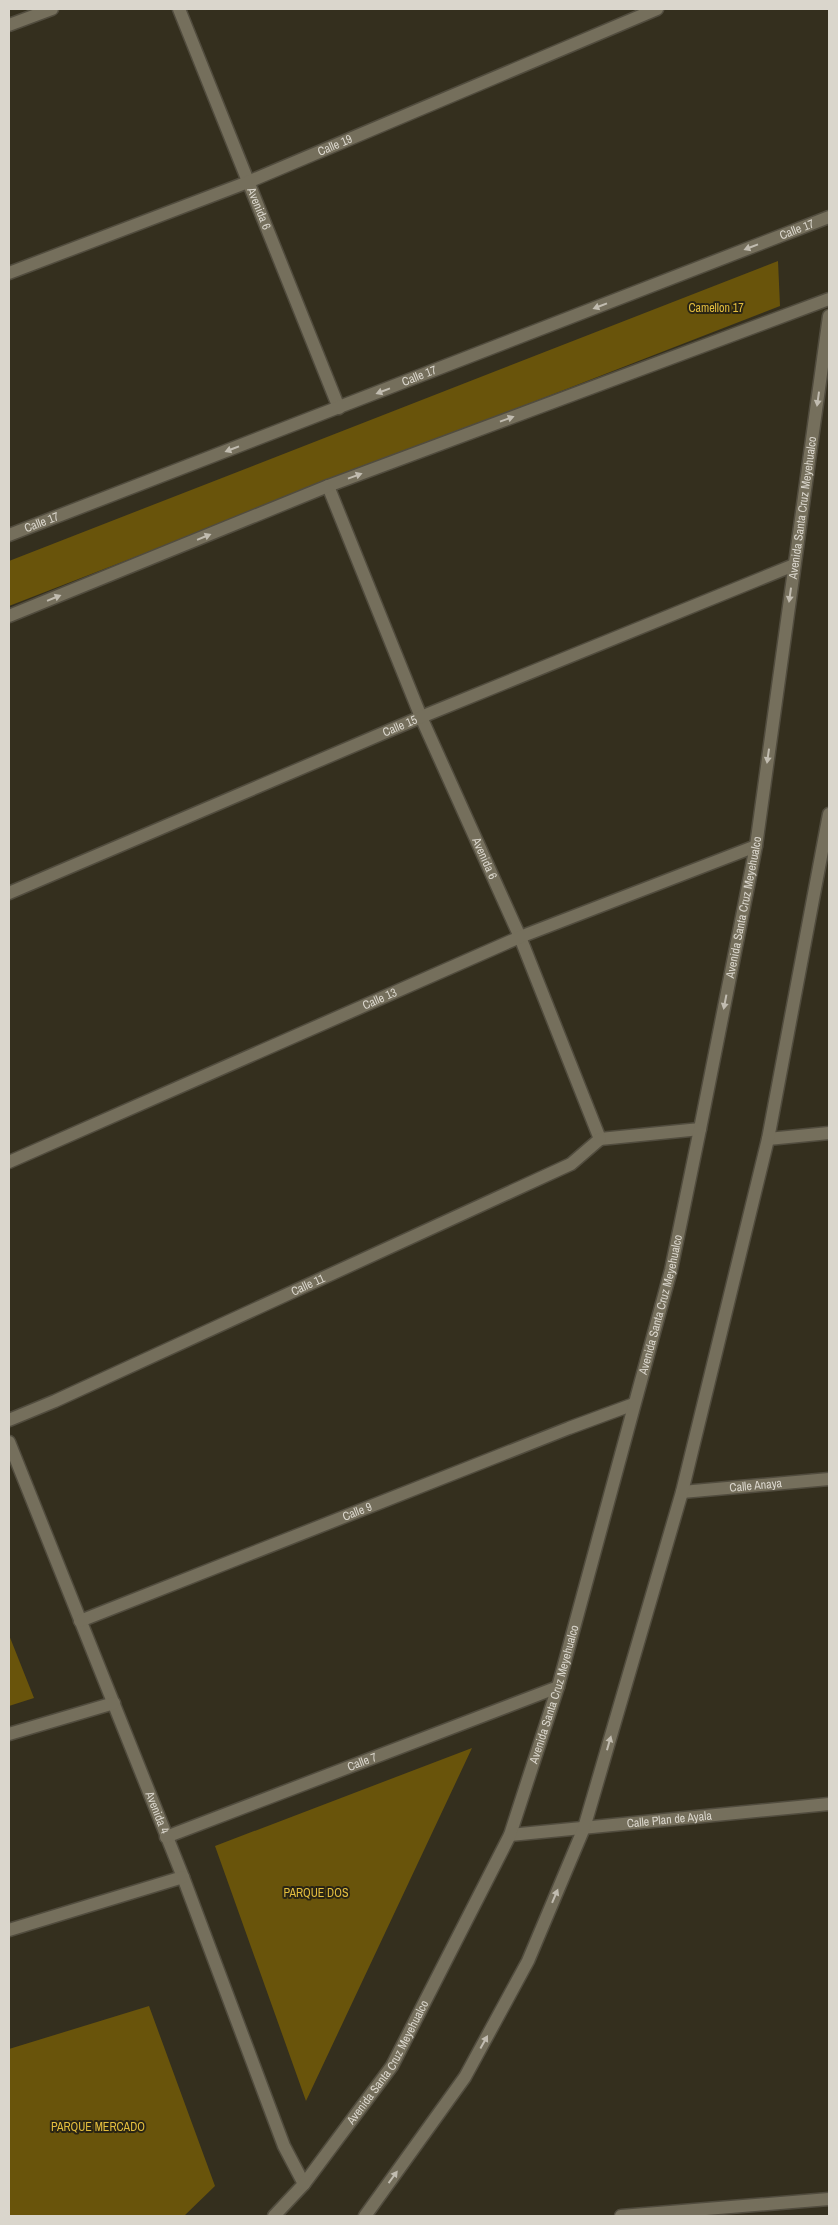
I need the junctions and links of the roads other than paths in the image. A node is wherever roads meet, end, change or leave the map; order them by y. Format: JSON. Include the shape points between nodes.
{"nodes":[{"id":1,"x":52,"y":9,"type":"edge"},
{"id":2,"x":179,"y":9,"type":"edge"},
{"id":3,"x":657,"y":9,"type":"edge"},
{"id":4,"x":9,"y":25,"type":"edge"},
{"id":5,"x":248,"y":182,"type":"junction"},
{"id":6,"x":829,"y":217,"type":"edge"},
{"id":7,"x":9,"y":273,"type":"edge"},
{"id":8,"x":829,"y":299,"type":"edge"},
{"id":9,"x":829,"y":316,"type":"edge"},
{"id":10,"x":339,"y":408,"type":"junction"},
{"id":11,"x":328,"y":486,"type":"junction"},
{"id":12,"x":9,"y":535,"type":"edge"},
{"id":13,"x":794,"y":565,"type":"junction"},
{"id":14,"x":9,"y":616,"type":"edge"},
{"id":15,"x":421,"y":717,"type":"junction"},
{"id":16,"x":829,"y":814,"type":"edge"},
{"id":17,"x":756,"y":846,"type":"junction"},
{"id":18,"x":9,"y":893,"type":"edge"},
{"id":19,"x":520,"y":937,"type":"junction"},
{"id":20,"x":700,"y":1129,"type":"junction"},
{"id":21,"x":829,"y":1133,"type":"edge"},
{"id":22,"x":600,"y":1139,"type":"junction"},
{"id":23,"x":768,"y":1139,"type":"junction"},
{"id":24,"x":9,"y":1162,"type":"edge"},
{"id":25,"x":634,"y":1404,"type":"junction"},
{"id":26,"x":9,"y":1420,"type":"edge"},
{"id":27,"x":9,"y":1442,"type":"edge"},
{"id":28,"x":829,"y":1479,"type":"edge"},
{"id":29,"x":682,"y":1492,"type":"junction"},
{"id":30,"x":80,"y":1621,"type":"junction"},
{"id":31,"x":558,"y":1687,"type":"junction"},
{"id":32,"x":114,"y":1703,"type":"junction"},
{"id":33,"x":9,"y":1734,"type":"edge"},
{"id":34,"x":829,"y":1804,"type":"edge"},
{"id":35,"x":584,"y":1828,"type":"junction"},
{"id":36,"x":510,"y":1835,"type":"junction"},
{"id":37,"x":166,"y":1838,"type":"junction"},
{"id":38,"x":183,"y":1877,"type":"junction"},
{"id":39,"x":9,"y":1930,"type":"edge"},
{"id":40,"x":304,"y":2184,"type":"junction"},
{"id":41,"x":829,"y":2199,"type":"edge"},
{"id":42,"x":274,"y":2216,"type":"edge"},
{"id":43,"x":365,"y":2216,"type":"edge"},
{"id":44,"x":621,"y":2216,"type":"edge"}],
"edges":[{"from":1,"to":4,"type":"street"},
{"from":2,"to":5,"type":"street","name":"Avenida 6"},
{"from":3,"to":5,"type":"street","name":"Calle 19"},
{"from":5,"to":7,"type":"street","name":"Calle 19"},
{"from":5,"to":10,"type":"street","name":"Avenida 6"},
{"from":6,"to":10,"type":"street","name":"Calle 17","one_way":true},
{"from":11,"to":8,"type":"street","one_way":true},
{"from":9,"to":13,"type":"street","name":"Avenida Santa Cruz Meyehualco","one_way":true},
{"from":10,"to":12,"type":"street","name":"Calle 17","one_way":true},
{"from":14,"to":11,"type":"street","one_way":true},
{"from":11,"to":15,"type":"street","name":"Avenida 6"},
{"from":13,"to":15,"type":"street","name":"Calle 15"},
{"from":13,"to":17,"type":"street","name":"Avenida Santa Cruz Meyehualco","one_way":true},
{"from":15,"to":18,"type":"street","name":"Calle 15"},
{"from":15,"to":19,"type":"street","name":"Avenida 6"},
{"from":16,"to":23,"type":"street"},
{"from":17,"to":19,"type":"street","name":"Calle 13"},
{"from":17,"to":20,"type":"street","name":"Avenida Santa Cruz Meyehualco","one_way":true},
{"from":19,"to":22,"type":"street","name":"Avenida 6"},
{"from":19,"to":24,"type":"street","name":"Calle 13"},
{"from":20,"to":22,"type":"street"},
{"from":20,"to":25,"type":"street","name":"Avenida Santa Cruz Meyehualco","via":[[670,1270]]},
{"from":21,"to":23,"type":"street"},
{"from":22,"to":26,"type":"street","name":"Calle 11","via":[[571,1164]]},
{"from":23,"to":29,"type":"street"},
{"from":25,"to":30,"type":"street","name":"Calle 9"},
{"from":25,"to":31,"type":"street","name":"Avenida Santa Cruz Meyehualco"},
{"from":27,"to":30,"type":"street","name":"Avenida 4"},
{"from":28,"to":29,"type":"street","name":"Calle Anaya"},
{"from":35,"to":29,"type":"street","one_way":true},
{"from":30,"to":32,"type":"street","name":"Avenida 4"},
{"from":31,"to":36,"type":"street","name":"Avenida Santa Cruz Meyehualco"},
{"from":31,"to":37,"type":"street","name":"Calle 7"},
{"from":32,"to":33,"type":"street"},
{"from":32,"to":37,"type":"street","name":"Avenida 4"},
{"from":34,"to":35,"type":"street","name":"Calle Plan de Ayala"},
{"from":35,"to":36,"type":"street","name":"Calle Plan de Ayala"},
{"from":43,"to":35,"type":"street","one_way":true,"via":[[465,2077],[528,1961]]},
{"from":36,"to":40,"type":"street","name":"Avenida Santa Cruz Meyehualco","via":[[392,2066]]},
{"from":37,"to":38,"type":"street","name":"Avenida 4"},
{"from":38,"to":39,"type":"street"},
{"from":38,"to":40,"type":"street","name":"Avenida 4","via":[[284,2146]]},
{"from":40,"to":42,"type":"street","name":"Avenida Santa Cruz Meyehualco"},
{"from":41,"to":44,"type":"street"}]}
